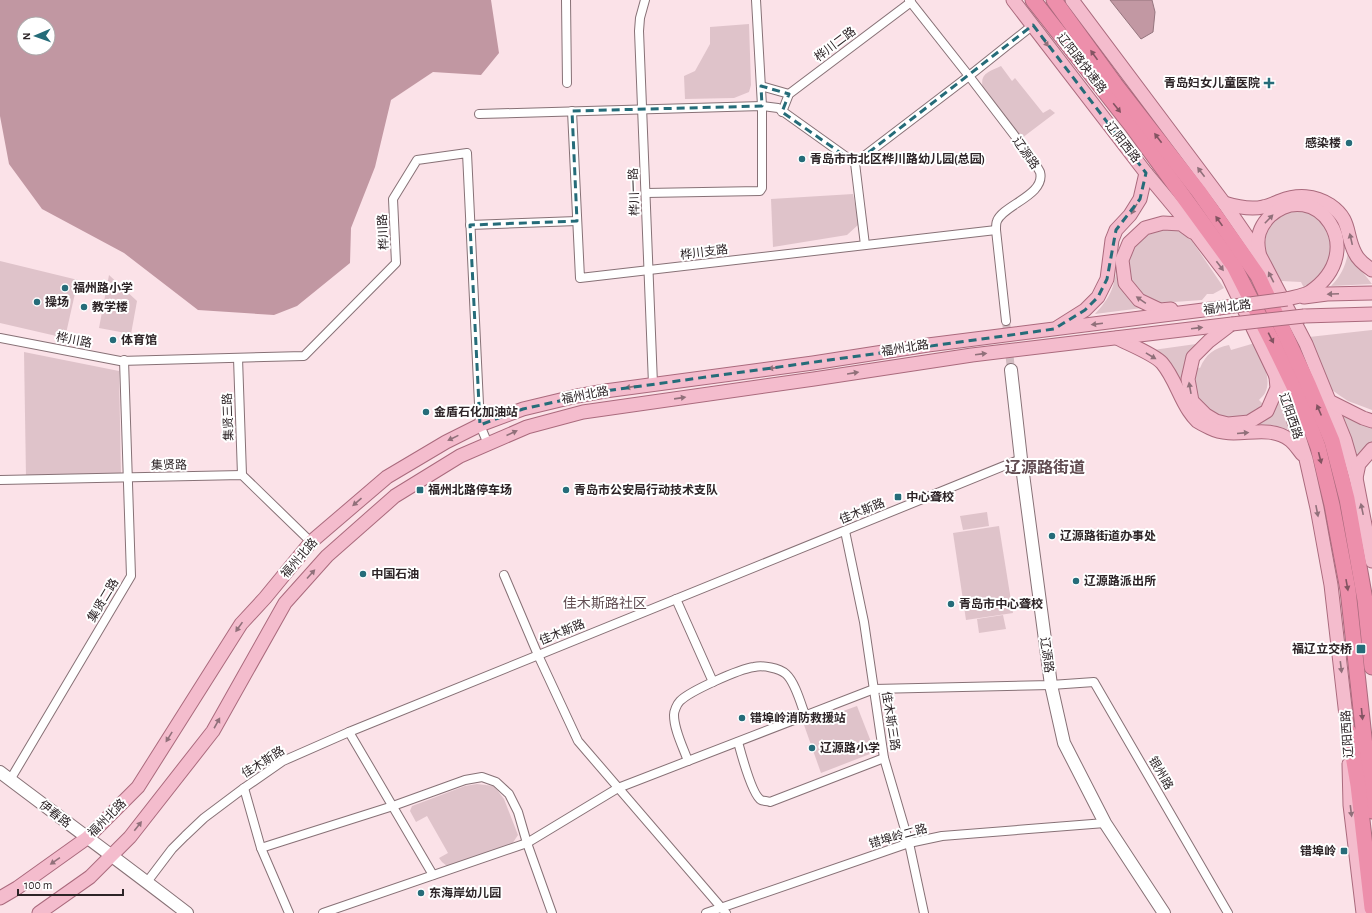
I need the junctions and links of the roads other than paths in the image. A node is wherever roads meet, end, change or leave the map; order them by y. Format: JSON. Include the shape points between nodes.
{"nodes":[{"id":1,"x":566,"y":0,"type":"edge"},
{"id":2,"x":645,"y":0,"type":"edge"},
{"id":3,"x":756,"y":0,"type":"edge"},
{"id":4,"x":1013,"y":0,"type":"edge"},
{"id":5,"x":1032,"y":0,"type":"edge"},
{"id":6,"x":1054,"y":0,"type":"edge"},
{"id":7,"x":1072,"y":0,"type":"edge"},
{"id":8,"x":910,"y":1,"type":"edge"},
{"id":9,"x":1033,"y":25,"type":"junction"},
{"id":10,"x":969,"y":76,"type":"junction"},
{"id":11,"x":567,"y":83,"type":"dead end"},
{"id":12,"x":761,"y":86,"type":"junction"},
{"id":13,"x":789,"y":94,"type":"junction"},
{"id":14,"x":762,"y":106,"type":"junction"},
{"id":15,"x":643,"y":110,"type":"junction"},
{"id":16,"x":572,"y":111,"type":"junction"},
{"id":17,"x":782,"y":112,"type":"junction"},
{"id":18,"x":479,"y":114,"type":"dead end"},
{"id":19,"x":1138,"y":123,"type":"junction"},
{"id":20,"x":855,"y":163,"type":"junction"},
{"id":21,"x":1146,"y":173,"type":"junction"},
{"id":22,"x":646,"y":193,"type":"junction"},
{"id":23,"x":1224,"y":203,"type":"junction"},
{"id":24,"x":577,"y":221,"type":"junction"},
{"id":25,"x":470,"y":225,"type":"junction"},
{"id":26,"x":996,"y":230,"type":"junction"},
{"id":27,"x":1197,"y":235,"type":"junction"},
{"id":28,"x":865,"y":245,"type":"junction"},
{"id":29,"x":1259,"y":254,"type":"junction"},
{"id":30,"x":648,"y":270,"type":"junction"},
{"id":31,"x":1372,"y":270,"type":"edge"},
{"id":32,"x":1372,"y":293,"type":"edge"},
{"id":33,"x":1287,"y":299,"type":"junction"},
{"id":34,"x":1219,"y":308,"type":"junction"},
{"id":35,"x":1372,"y":314,"type":"edge"},
{"id":36,"x":1006,"y":321,"type":"tunnel mouth"},
{"id":37,"x":1232,"y":324,"type":"junction"},
{"id":38,"x":1054,"y":329,"type":"junction"},
{"id":39,"x":0,"y":338,"type":"edge"},
{"id":40,"x":1117,"y":338,"type":"junction"},
{"id":41,"x":238,"y":358,"type":"junction"},
{"id":42,"x":124,"y":360,"type":"junction"},
{"id":43,"x":1011,"y":370,"type":"tunnel mouth"},
{"id":44,"x":1275,"y":375,"type":"junction"},
{"id":45,"x":653,"y":384,"type":"junction"},
{"id":46,"x":1329,"y":402,"type":"junction"},
{"id":47,"x":1372,"y":421,"type":"edge"},
{"id":48,"x":480,"y":425,"type":"junction"},
{"id":49,"x":488,"y":444,"type":"junction"},
{"id":50,"x":1372,"y":449,"type":"edge"},
{"id":51,"x":1021,"y":459,"type":"junction"},
{"id":52,"x":1306,"y":459,"type":"junction"},
{"id":53,"x":242,"y":475,"type":"junction"},
{"id":54,"x":128,"y":477,"type":"junction"},
{"id":55,"x":1356,"y":478,"type":"junction"},
{"id":56,"x":0,"y":480,"type":"edge"},
{"id":57,"x":845,"y":531,"type":"junction"},
{"id":58,"x":311,"y":542,"type":"junction"},
{"id":59,"x":1372,"y":561,"type":"edge"},
{"id":60,"x":504,"y":575,"type":"dead end"},
{"id":61,"x":676,"y":599,"type":"junction"},
{"id":62,"x":538,"y":655,"type":"junction"},
{"id":63,"x":1372,"y":667,"type":"edge"},
{"id":64,"x":713,"y":682,"type":"junction"},
{"id":65,"x":1051,"y":685,"type":"junction"},
{"id":66,"x":874,"y":689,"type":"junction"},
{"id":67,"x":805,"y":715,"type":"junction"},
{"id":68,"x":349,"y":732,"type":"junction"},
{"id":69,"x":1349,"y":732,"type":"junction"},
{"id":70,"x":738,"y":742,"type":"junction"},
{"id":71,"x":884,"y":758,"type":"junction"},
{"id":72,"x":688,"y":761,"type":"junction"},
{"id":73,"x":0,"y":772,"type":"edge"},
{"id":74,"x":10,"y":780,"type":"junction"},
{"id":75,"x":244,"y":788,"type":"junction"},
{"id":76,"x":618,"y":788,"type":"junction"},
{"id":77,"x":393,"y":806,"type":"junction"},
{"id":78,"x":1372,"y":811,"type":"edge"},
{"id":79,"x":1105,"y":824,"type":"junction"},
{"id":80,"x":87,"y":838,"type":"junction"},
{"id":81,"x":527,"y":843,"type":"junction"},
{"id":82,"x":909,"y":843,"type":"junction"},
{"id":83,"x":261,"y":848,"type":"junction"},
{"id":84,"x":112,"y":856,"type":"junction"},
{"id":85,"x":433,"y":875,"type":"junction"},
{"id":86,"x":147,"y":882,"type":"junction"},
{"id":87,"x":0,"y":898,"type":"edge"},
{"id":88,"x":1372,"y":908,"type":"edge"},
{"id":89,"x":724,"y":910,"type":"edge"},
{"id":90,"x":39,"y":913,"type":"edge"},
{"id":91,"x":187,"y":913,"type":"edge"},
{"id":92,"x":289,"y":913,"type":"edge"},
{"id":93,"x":324,"y":913,"type":"edge"},
{"id":94,"x":552,"y":913,"type":"edge"},
{"id":95,"x":706,"y":913,"type":"edge"},
{"id":96,"x":924,"y":913,"type":"edge"},
{"id":97,"x":1164,"y":913,"type":"edge"},
{"id":98,"x":1228,"y":913,"type":"edge"},
{"id":99,"x":1363,"y":913,"type":"edge"}],
"edges":[{"from":1,"to":11,"type":"street"},
{"from":2,"to":15,"type":"street","name":"桦川一路","via":[[639,31]]},
{"from":3,"to":12,"type":"street"},
{"from":4,"to":9,"type":"main road","name":"辽阳西路"},
{"from":5,"to":19,"type":"highway","name":"辽阳路快速路","one_way":true},
{"from":19,"to":6,"type":"highway","name":"辽阳路快速路","one_way":true,"via":[[1115,84]]},
{"from":23,"to":7,"type":"main road","one_way":true},
{"from":8,"to":10,"type":"street","name":"辽源路"},
{"from":8,"to":13,"type":"street","name":"桦川二路"},
{"from":9,"to":10,"type":"street"},
{"from":9,"to":21,"type":"main road","name":"辽阳西路","one_way":true},
{"from":10,"to":20,"type":"street"},
{"from":10,"to":26,"type":"street","name":"辽源路","via":[[1034,161],[1040,173],[1035,190],[997,220]]},
{"from":12,"to":13,"type":"street"},
{"from":12,"to":14,"type":"street"},
{"from":13,"to":17,"type":"street"},
{"from":14,"to":15,"type":"street"},
{"from":14,"to":17,"type":"street","via":[[778,108]]},
{"from":14,"to":22,"type":"street","via":[[760,190]]},
{"from":15,"to":16,"type":"street"},
{"from":15,"to":22,"type":"street","name":"桦川一路"},
{"from":16,"to":18,"type":"street"},
{"from":16,"to":24,"type":"street","name":"桦川支路"},
{"from":17,"to":20,"type":"street"},
{"from":63,"to":19,"type":"highway","one_way":true,"via":[[1365,600],[1347,499],[1332,440],[1308,384],[1258,276],[1199,192]]},
{"from":19,"to":78,"type":"highway","name":"辽阳西路","one_way":true,"via":[[1234,266],[1300,399],[1318,447],[1348,590]]},
{"from":20,"to":28,"type":"street"},
{"from":21,"to":27,"type":"main road","name":"辽阳西路"},
{"from":21,"to":38,"type":"main road","one_way":true,"via":[[1140,199],[1116,230],[1112,240],[1107,279],[1098,297],[1085,310]]},
{"from":22,"to":30,"type":"street","name":"桦川一路"},
{"from":23,"to":29,"type":"main road"},
{"from":31,"to":23,"type":"main road","one_way":true,"via":[[1355,254],[1348,229],[1341,216],[1318,199],[1304,196],[1255,208],[1235,207]]},
{"from":24,"to":25,"type":"street"},
{"from":24,"to":30,"type":"street","name":"桦川支路","via":[[580,278]]},
{"from":25,"to":41,"type":"street","name":"桦川路","via":[[467,153],[417,160],[393,199],[396,263],[304,356]]},
{"from":25,"to":48,"type":"street","name":"桦川路"},
{"from":26,"to":28,"type":"street","name":"桦川支路"},
{"from":26,"to":36,"type":"street"},
{"from":34,"to":27,"type":"main road","one_way":true,"via":[[1160,310],[1139,300],[1125,283],[1122,260],[1128,243],[1145,228],[1163,223],[1181,224]]},
{"from":27,"to":44,"type":"main road","name":"辽阳西路","one_way":true,"via":[[1228,276]]},
{"from":28,"to":30,"type":"street","name":"桦川支路"},
{"from":29,"to":33,"type":"main road","one_way":true,"via":[[1257,235],[1270,217],[1284,207],[1297,204],[1316,209],[1329,218],[1336,227],[1342,251],[1335,270],[1329,278],[1309,293]]},
{"from":46,"to":29,"type":"main road","one_way":true,"via":[[1306,344]]},
{"from":30,"to":45,"type":"street","name":"桦川一路"},
{"from":32,"to":33,"type":"main road","name":"福州北路","one_way":true,"via":[[1327,294]]},
{"from":33,"to":34,"type":"main road","name":"福州北路","bridge":true},
{"from":34,"to":38,"type":"main road","name":"福州北路","one_way":true},
{"from":35,"to":37,"type":"main road","name":"福州北路","bridge":true,"via":[[1304,316]]},
{"from":40,"to":37,"type":"main road","name":"福州北路","one_way":true},
{"from":44,"to":37,"type":"main road","one_way":true,"via":[[1277,388],[1267,411],[1250,422],[1228,424],[1216,421],[1192,401],[1188,379],[1193,357],[1209,340]]},
{"from":38,"to":45,"type":"main road","name":"福州北路","one_way":true},
{"from":39,"to":42,"type":"street","name":"桦川路"},
{"from":49,"to":40,"type":"main road","name":"福州北路","one_way":true,"via":[[527,427],[583,412],[972,355]]},
{"from":40,"to":52,"type":"main road","one_way":true,"via":[[1161,362],[1172,378],[1182,401],[1196,420],[1211,429],[1227,434],[1274,432],[1291,441]]},
{"from":41,"to":42,"type":"street","name":"桦川路"},
{"from":41,"to":53,"type":"street","name":"集贤三路"},
{"from":42,"to":54,"type":"street","name":"集贤二路"},
{"from":43,"to":51,"type":"street","name":"辽源路"},
{"from":44,"to":52,"type":"main road","name":"辽阳西路","via":[[1286,397]]},
{"from":45,"to":48,"type":"main road","name":"福州北路","one_way":true,"via":[[577,396],[523,409]]},
{"from":46,"to":47,"type":"main road"},
{"from":46,"to":55,"type":"main road","via":[[1345,440]]},
{"from":48,"to":49,"type":"street","name":"桦川路"},
{"from":48,"to":58,"type":"main road","name":"福州北路","one_way":true,"via":[[387,477]]},
{"from":84,"to":49,"type":"main road","name":"福州北路","one_way":true,"via":[[130,837],[213,731],[285,603],[327,556],[394,496],[460,456]]},
{"from":50,"to":55,"type":"main road","via":[[1359,464]]},
{"from":51,"to":57,"type":"street","name":"佳木斯路"},
{"from":51,"to":65,"type":"street","name":"辽源路"},
{"from":52,"to":69,"type":"main road","name":"辽阳西路","one_way":true,"via":[[1331,585]]},
{"from":53,"to":54,"type":"street","name":"集贤路"},
{"from":53,"to":58,"type":"street"},
{"from":54,"to":56,"type":"street","name":"集贤路"},
{"from":54,"to":74,"type":"street","name":"集贤二路","via":[[131,576]]},
{"from":59,"to":55,"type":"main road","one_way":true},
{"from":57,"to":61,"type":"street","name":"佳木斯路"},
{"from":57,"to":66,"type":"street","name":"佳木斯三路","via":[[864,622]]},
{"from":58,"to":80,"type":"main road","name":"福州北路","one_way":true,"via":[[241,624],[138,787]]},
{"from":60,"to":62,"type":"street"},
{"from":61,"to":62,"type":"street","name":"佳木斯路"},
{"from":61,"to":64,"type":"street"},
{"from":62,"to":68,"type":"street","name":"佳木斯路"},
{"from":62,"to":76,"type":"street","via":[[578,741]]},
{"from":64,"to":67,"type":"street","via":[[754,667],[776,669],[786,674],[792,682]]},
{"from":64,"to":72,"type":"street","via":[[689,693],[678,702],[674,714]]},
{"from":65,"to":66,"type":"street"},
{"from":65,"to":79,"type":"street","name":"辽源路","via":[[1064,744]]},
{"from":65,"to":98,"type":"street","name":"银州路","via":[[1094,682]]},
{"from":66,"to":67,"type":"street"},
{"from":66,"to":71,"type":"street","name":"佳木斯三路"},
{"from":67,"to":70,"type":"street"},
{"from":68,"to":75,"type":"street","name":"佳木斯路","via":[[283,762]]},
{"from":68,"to":77,"type":"street"},
{"from":69,"to":88,"type":"highway","via":[[1358,785]]},
{"from":69,"to":99,"type":"main road","name":"辽阳西路","one_way":true,"via":[[1350,805]]},
{"from":70,"to":71,"type":"street","via":[[757,796],[770,802]]},
{"from":70,"to":72,"type":"street"},
{"from":71,"to":82,"type":"street","name":"佳木斯三路"},
{"from":72,"to":76,"type":"street"},
{"from":73,"to":74,"type":"street","name":"伊春路"},
{"from":74,"to":80,"type":"street","name":"伊春路"},
{"from":75,"to":83,"type":"street"},
{"from":75,"to":86,"type":"street","name":"佳木斯路","via":[[185,836]]},
{"from":76,"to":81,"type":"street"},
{"from":76,"to":89,"type":"street"},
{"from":77,"to":81,"type":"street","via":[[465,780],[482,777],[496,782],[508,794],[518,812]]},
{"from":77,"to":83,"type":"street"},
{"from":77,"to":85,"type":"street"},
{"from":79,"to":82,"type":"street","name":"错埠岭二路","via":[[942,836]]},
{"from":79,"to":97,"type":"street","name":"辽源路"},
{"from":80,"to":84,"type":"street","name":"伊春路"},
{"from":80,"to":87,"type":"main road","name":"福州北路","one_way":true},
{"from":81,"to":85,"type":"street"},
{"from":81,"to":94,"type":"street"},
{"from":82,"to":89,"type":"street","name":"错埠岭二路"},
{"from":82,"to":96,"type":"street","name":"佳木斯三路"},
{"from":83,"to":92,"type":"street"},
{"from":84,"to":86,"type":"street","name":"伊春路"},
{"from":84,"to":90,"type":"main road","name":"福州北路","via":[[90,877]]},
{"from":85,"to":93,"type":"street"},
{"from":86,"to":91,"type":"street","name":"伊春路"},
{"from":89,"to":95,"type":"street","name":"错埠岭二路"}]}
